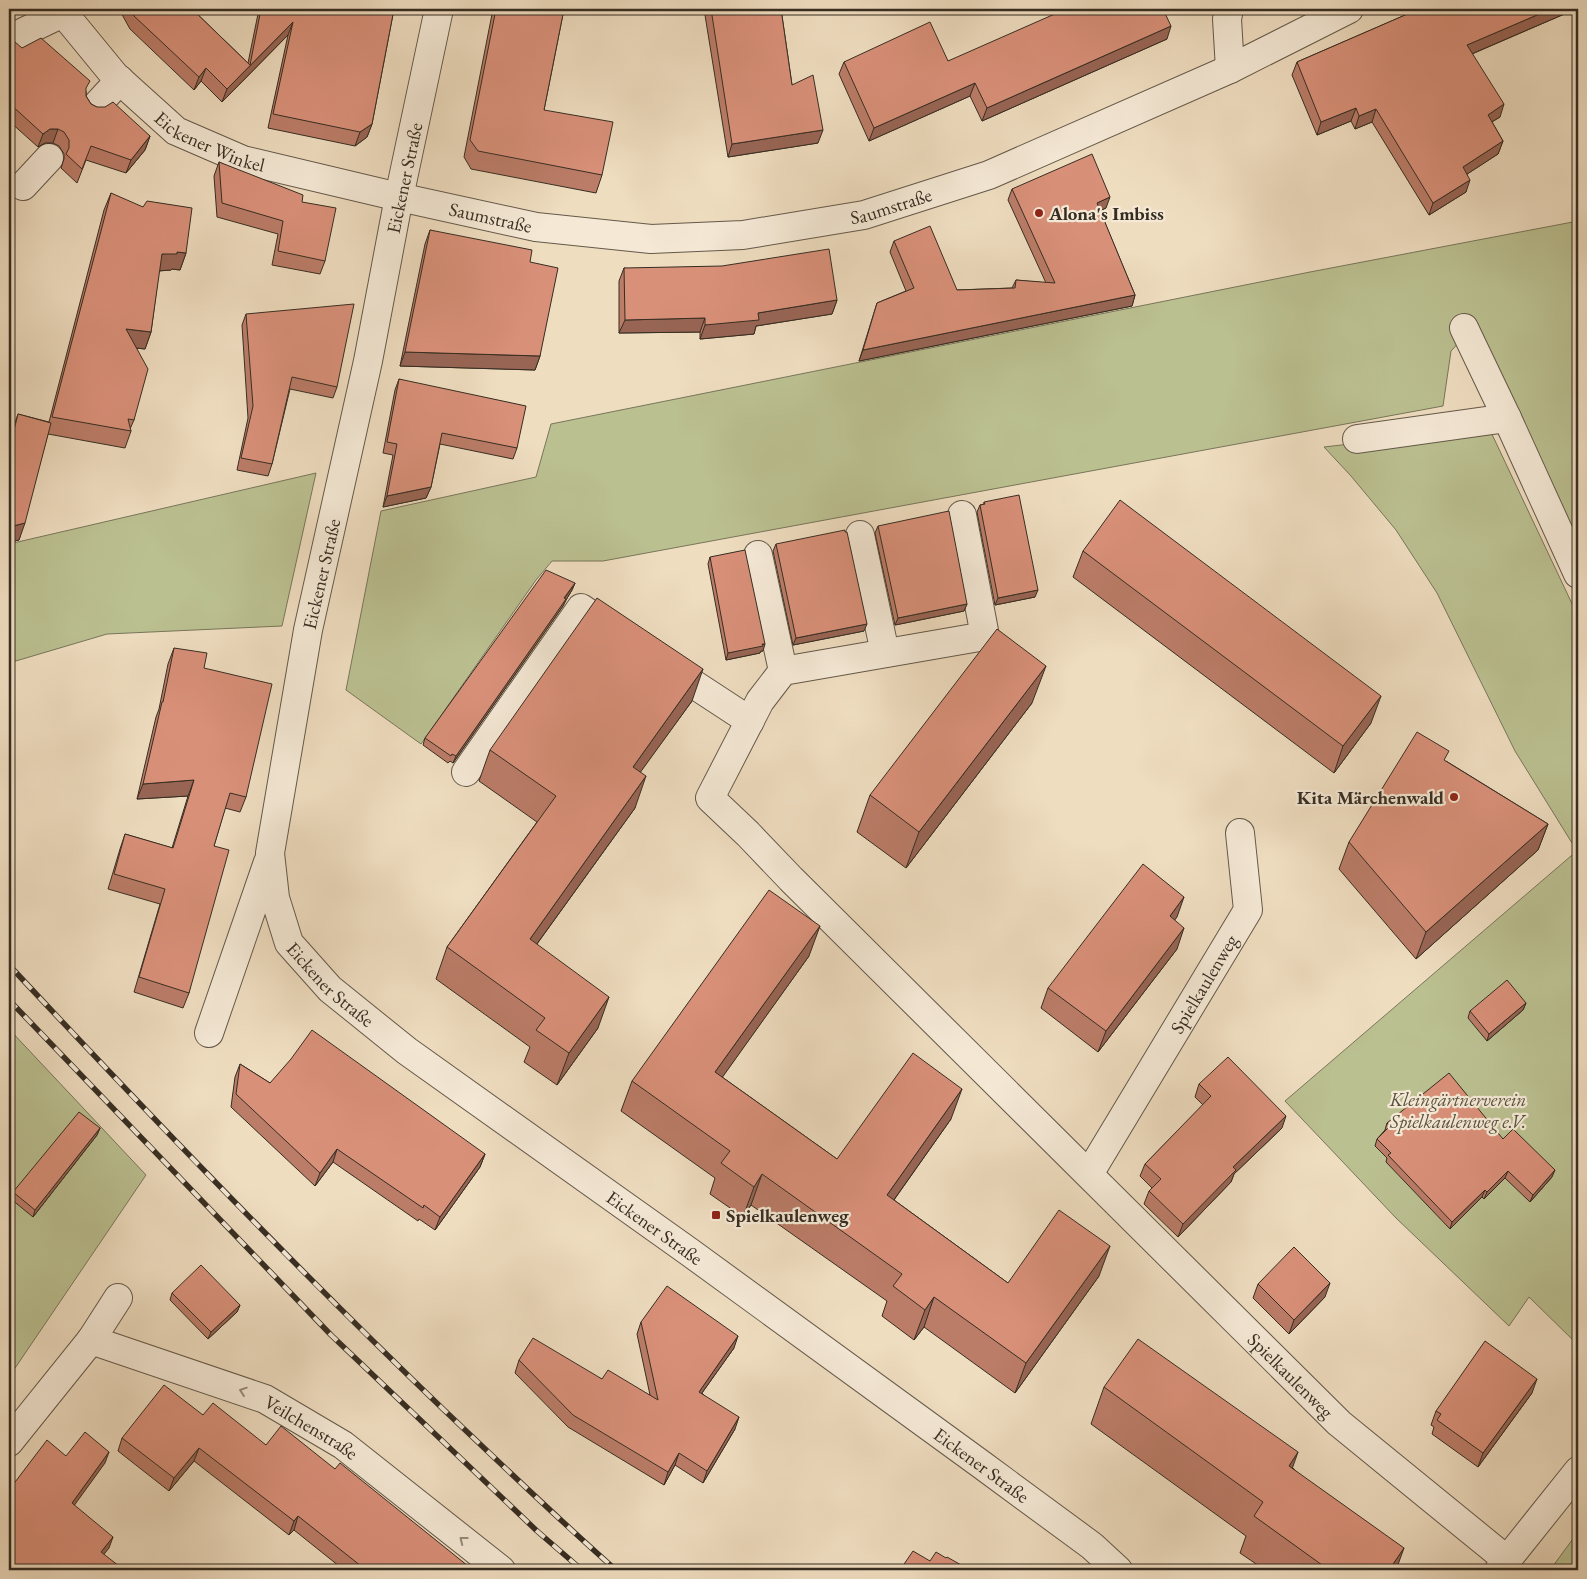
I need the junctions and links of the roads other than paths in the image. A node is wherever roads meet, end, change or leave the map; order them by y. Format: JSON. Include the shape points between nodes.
{"nodes":[{"id":1,"x":439,"y":9,"type":"edge"},
{"id":2,"x":1229,"y":9,"type":"edge"},
{"id":3,"x":1349,"y":9,"type":"edge"},
{"id":4,"x":62,"y":11,"type":"edge"},
{"id":5,"x":9,"y":39,"type":"edge"},
{"id":6,"x":1230,"y":69,"type":"junction"},
{"id":7,"x":120,"y":80,"type":"junction"},
{"id":8,"x":96,"y":106,"type":"edge"},
{"id":9,"x":49,"y":158,"type":"dead end"},
{"id":10,"x":23,"y":186,"type":"dead end"},
{"id":11,"x":399,"y":197,"type":"junction"},
{"id":12,"x":1464,"y":328,"type":"dead end"},
{"id":13,"x":1507,"y":418,"type":"junction"},
{"id":14,"x":1357,"y":439,"type":"dead end"},
{"id":15,"x":962,"y":515,"type":"dead end"},
{"id":16,"x":860,"y":535,"type":"dead end"},
{"id":17,"x":758,"y":555,"type":"dead end"},
{"id":18,"x":1578,"y":574,"type":"edge"},
{"id":19,"x":885,"y":653,"type":"junction"},
{"id":20,"x":783,"y":671,"type":"junction"},
{"id":21,"x":750,"y":722,"type":"junction"},
{"id":22,"x":466,"y":772,"type":"dead end"},
{"id":23,"x":1240,"y":833,"type":"dead end"},
{"id":24,"x":270,"y":853,"type":"junction"},
{"id":25,"x":209,"y":1033,"type":"dead end"},
{"id":26,"x":1089,"y":1174,"type":"junction"},
{"id":27,"x":118,"y":1298,"type":"dead end"},
{"id":28,"x":91,"y":1340,"type":"junction"},
{"id":29,"x":9,"y":1442,"type":"edge"},
{"id":30,"x":1578,"y":1471,"type":"edge"},
{"id":31,"x":1503,"y":1565,"type":"edge"},
{"id":32,"x":501,"y":1570,"type":"edge"},
{"id":33,"x":1118,"y":1570,"type":"edge"}],
"edges":[{"from":1,"to":11,"type":"street","name":"Eickener Straße"},
{"from":2,"to":6,"type":"street"},
{"from":3,"to":6,"type":"street","name":"Saumstraße"},
{"from":4,"to":5,"type":"street","name":"Eickener Winkel"},
{"from":4,"to":7,"type":"street","name":"Eickener Winkel"},
{"from":6,"to":11,"type":"street","name":"Saumstraße","via":[[988,175],[864,215],[743,235],[651,239],[536,227]]},
{"from":7,"to":8,"type":"street"},
{"from":7,"to":11,"type":"street","name":"Eickener Winkel","via":[[176,131],[243,160]]},
{"from":9,"to":10,"type":"street"},
{"from":11,"to":24,"type":"street","name":"Eickener Straße","via":[[368,361],[308,630]]},
{"from":12,"to":13,"type":"street"},
{"from":13,"to":14,"type":"street"},
{"from":13,"to":18,"type":"street"},
{"from":15,"to":19,"type":"street","via":[[985,636]]},
{"from":16,"to":19,"type":"street"},
{"from":17,"to":20,"type":"street"},
{"from":19,"to":20,"type":"street"},
{"from":20,"to":21,"type":"street","via":[[760,701]]},
{"from":21,"to":22,"type":"street","via":[[581,608]]},
{"from":21,"to":26,"type":"street","name":"Spielkaulenweg","via":[[710,798]]},
{"from":23,"to":26,"type":"street","name":"Spielkaulenweg","via":[[1248,910]]},
{"from":24,"to":25,"type":"street"},
{"from":24,"to":33,"type":"street","name":"Eickener Straße","via":[[275,898],[289,943],[330,989],[407,1051],[982,1464],[1092,1546]]},
{"from":26,"to":31,"type":"street","name":"Spielkaulenweg","via":[[1339,1423]]},
{"from":27,"to":28,"type":"street"},
{"from":28,"to":29,"type":"street"},
{"from":32,"to":28,"type":"street","name":"Veilchenstraße","one_way":true,"via":[[343,1445],[265,1399]]},
{"from":30,"to":31,"type":"street","name":"Spielkaulenweg"}]}
